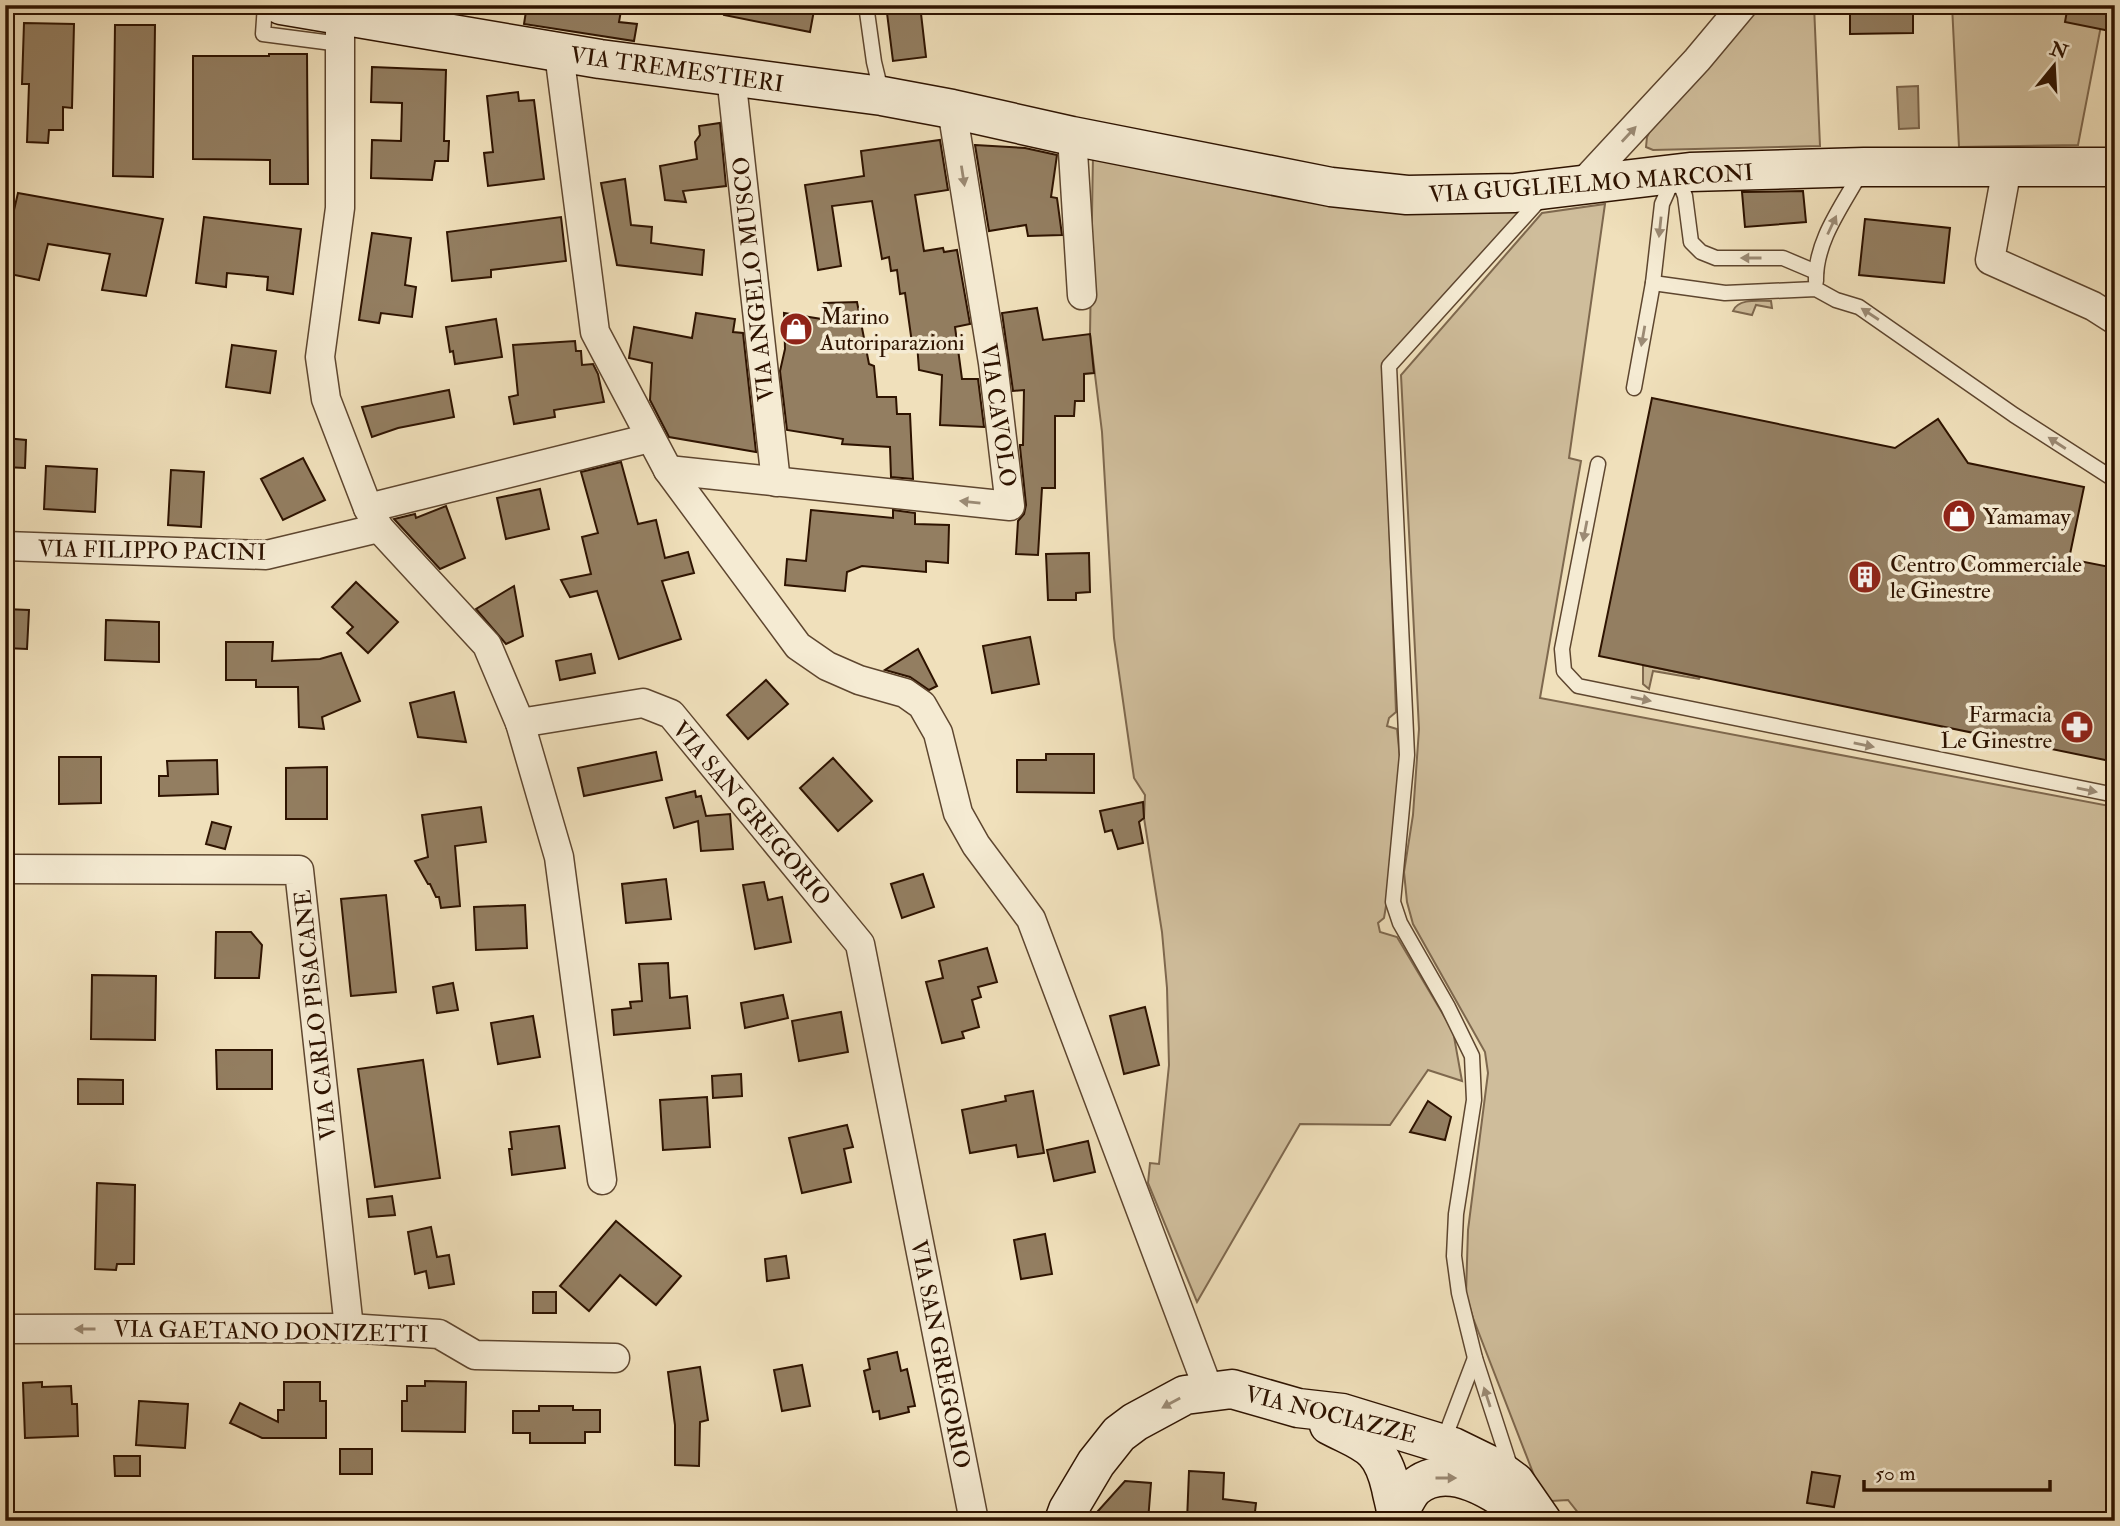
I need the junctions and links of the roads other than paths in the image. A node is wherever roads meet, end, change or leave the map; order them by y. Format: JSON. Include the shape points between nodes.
{"nodes":[{"id":1,"x":265,"y":5,"type":"edge"},
{"id":2,"x":281,"y":5,"type":"edge"},
{"id":3,"x":866,"y":5,"type":"edge"},
{"id":4,"x":1744,"y":5,"type":"edge"},
{"id":5,"x":424,"y":18,"type":"edge"},
{"id":6,"x":340,"y":30,"type":"junction"},
{"id":7,"x":559,"y":52,"type":"junction"},
{"id":8,"x":731,"y":76,"type":"junction"},
{"id":9,"x":882,"y":96,"type":"junction"},
{"id":10,"x":952,"y":108,"type":"junction"},
{"id":11,"x":1072,"y":136,"type":"junction"},
{"id":12,"x":1864,"y":167,"type":"junction"},
{"id":13,"x":2115,"y":167,"type":"edge"},
{"id":14,"x":2007,"y":168,"type":"junction"},
{"id":15,"x":1676,"y":173,"type":"junction"},
{"id":16,"x":1565,"y":187,"type":"junction"},
{"id":17,"x":1816,"y":272,"type":"junction"},
{"id":18,"x":1653,"y":283,"type":"junction"},
{"id":19,"x":1816,"y":289,"type":"junction"},
{"id":20,"x":1082,"y":295,"type":"dead end"},
{"id":21,"x":2115,"y":320,"type":"edge"},
{"id":22,"x":1634,"y":388,"type":"dead end"},
{"id":23,"x":650,"y":438,"type":"junction"},
{"id":24,"x":1598,"y":464,"type":"dead end"},
{"id":25,"x":667,"y":470,"type":"junction"},
{"id":26,"x":2115,"y":480,"type":"edge"},
{"id":27,"x":776,"y":482,"type":"junction"},
{"id":28,"x":374,"y":518,"type":"junction"},
{"id":29,"x":5,"y":546,"type":"edge"},
{"id":30,"x":520,"y":723,"type":"junction"},
{"id":31,"x":2115,"y":795,"type":"edge"},
{"id":32,"x":5,"y":869,"type":"edge"},
{"id":33,"x":602,"y":1180,"type":"dead end"},
{"id":34,"x":349,"y":1328,"type":"junction"},
{"id":35,"x":5,"y":1329,"type":"edge"},
{"id":36,"x":615,"y":1358,"type":"dead end"},
{"id":37,"x":1475,"y":1358,"type":"junction"},
{"id":38,"x":1209,"y":1391,"type":"junction"},
{"id":39,"x":1298,"y":1408,"type":"junction"},
{"id":40,"x":1443,"y":1444,"type":"junction"},
{"id":41,"x":1515,"y":1482,"type":"junction"},
{"id":42,"x":1397,"y":1519,"type":"edge"},
{"id":43,"x":974,"y":1521,"type":"edge"},
{"id":44,"x":1065,"y":1521,"type":"edge"},
{"id":45,"x":1539,"y":1521,"type":"edge"}],
"edges":[{"from":1,"to":6,"type":"lane","via":[[263,34]]},
{"from":2,"to":6,"type":"main road","name":"VIA TREMESTIERI"},
{"from":3,"to":9,"type":"lane"},
{"from":16,"to":4,"type":"street","one_way":true,"via":[[1697,60]]},
{"from":5,"to":6,"type":"main road","name":"VIA TREMESTIERI"},
{"from":5,"to":7,"type":"main road","name":"VIA TREMESTIERI"},
{"from":6,"to":28,"type":"street","via":[[340,208],[320,358],[326,399]]},
{"from":7,"to":8,"type":"main road","name":"VIA TREMESTIERI"},
{"from":7,"to":23,"type":"street","via":[[595,332]]},
{"from":8,"to":9,"type":"main road","name":"VIA TREMESTIERI"},
{"from":8,"to":27,"type":"street","name":"VIA ANGELO MUSCO"},
{"from":9,"to":10,"type":"main road","name":"VIA TREMESTIERI"},
{"from":10,"to":11,"type":"main road","name":"VIA TREMESTIERI"},
{"from":10,"to":27,"type":"street","name":"VIA CAVOLO","one_way":true,"via":[[993,363],[1010,506]]},
{"from":11,"to":16,"type":"main road","name":"VIA GUGLIELMO MARCONI","via":[[1331,187],[1407,195],[1469,196]]},
{"from":11,"to":20,"type":"street"},
{"from":12,"to":14,"type":"main road","name":"VIA GUGLIELMO MARCONI"},
{"from":12,"to":15,"type":"main road","name":"VIA GUGLIELMO MARCONI"},
{"from":17,"to":12,"type":"lane","one_way":true,"via":[[1829,228]]},
{"from":13,"to":14,"type":"main road","name":"VIA GUGLIELMO MARCONI"},
{"from":14,"to":21,"type":"street","via":[[1990,260]]},
{"from":15,"to":16,"type":"main road","name":"VIA GUGLIELMO MARCONI"},
{"from":17,"to":15,"type":"lane","one_way":true,"via":[[1783,258],[1716,258],[1701,252],[1691,242],[1685,196]]},
{"from":15,"to":18,"type":"lane","one_way":true,"via":[[1662,204]]},
{"from":16,"to":37,"type":"lane","via":[[1389,366],[1407,755],[1393,902],[1472,1056],[1474,1100],[1454,1256]]},
{"from":17,"to":19,"type":"lane"},
{"from":18,"to":19,"type":"lane","via":[[1725,293]]},
{"from":18,"to":22,"type":"lane","one_way":true},
{"from":26,"to":19,"type":"lane","one_way":true,"via":[[1859,307]]},
{"from":23,"to":25,"type":"street"},
{"from":23,"to":28,"type":"street","name":"VIA FILIPPO PACINI"},
{"from":24,"to":31,"type":"lane","one_way":true,"via":[[1562,649],[1564,670],[1578,686]]},
{"from":25,"to":27,"type":"street","name":"VIA CAVOLO"},
{"from":25,"to":38,"type":"street","via":[[798,646],[827,667],[905,693],[922,705],[938,733],[958,813],[981,854],[1031,919]]},
{"from":28,"to":29,"type":"street","name":"VIA FILIPPO PACINI","via":[[266,555]]},
{"from":28,"to":30,"type":"street","via":[[487,645]]},
{"from":30,"to":33,"type":"street","via":[[559,857]]},
{"from":30,"to":43,"type":"street","name":"VIA SAN GREGORIO","via":[[643,703],[671,715],[860,944]]},
{"from":32,"to":34,"type":"street","name":"VIA CARLO PISACANE","via":[[299,870]]},
{"from":34,"to":35,"type":"street","name":"VIA GAETANO DONIZETTI","one_way":true},
{"from":34,"to":36,"type":"street","name":"VIA GAETANO DONIZETTI","via":[[439,1334],[475,1355]]},
{"from":37,"to":40,"type":"lane"},
{"from":41,"to":37,"type":"lane","one_way":true},
{"from":38,"to":39,"type":"main road","name":"VIA NOCIAZZE","via":[[1233,1389]]},
{"from":38,"to":44,"type":"main road","name":"VIA NOCIAZZE","one_way":true,"via":[[1185,1395],[1119,1434],[1096,1463]]},
{"from":39,"to":40,"type":"main road","name":"VIA NOCIAZZE","via":[[1342,1413]]},
{"from":39,"to":42,"type":"main road","via":[[1364,1441],[1381,1458]]},
{"from":40,"to":41,"type":"main road","name":"VIA NOCIAZZE","via":[[1496,1468]]},
{"from":41,"to":45,"type":"main road","name":"VIA NOCIAZZE"},
{"from":42,"to":45,"type":"main road","one_way":true,"via":[[1412,1489],[1442,1476],[1486,1488]]}]}
